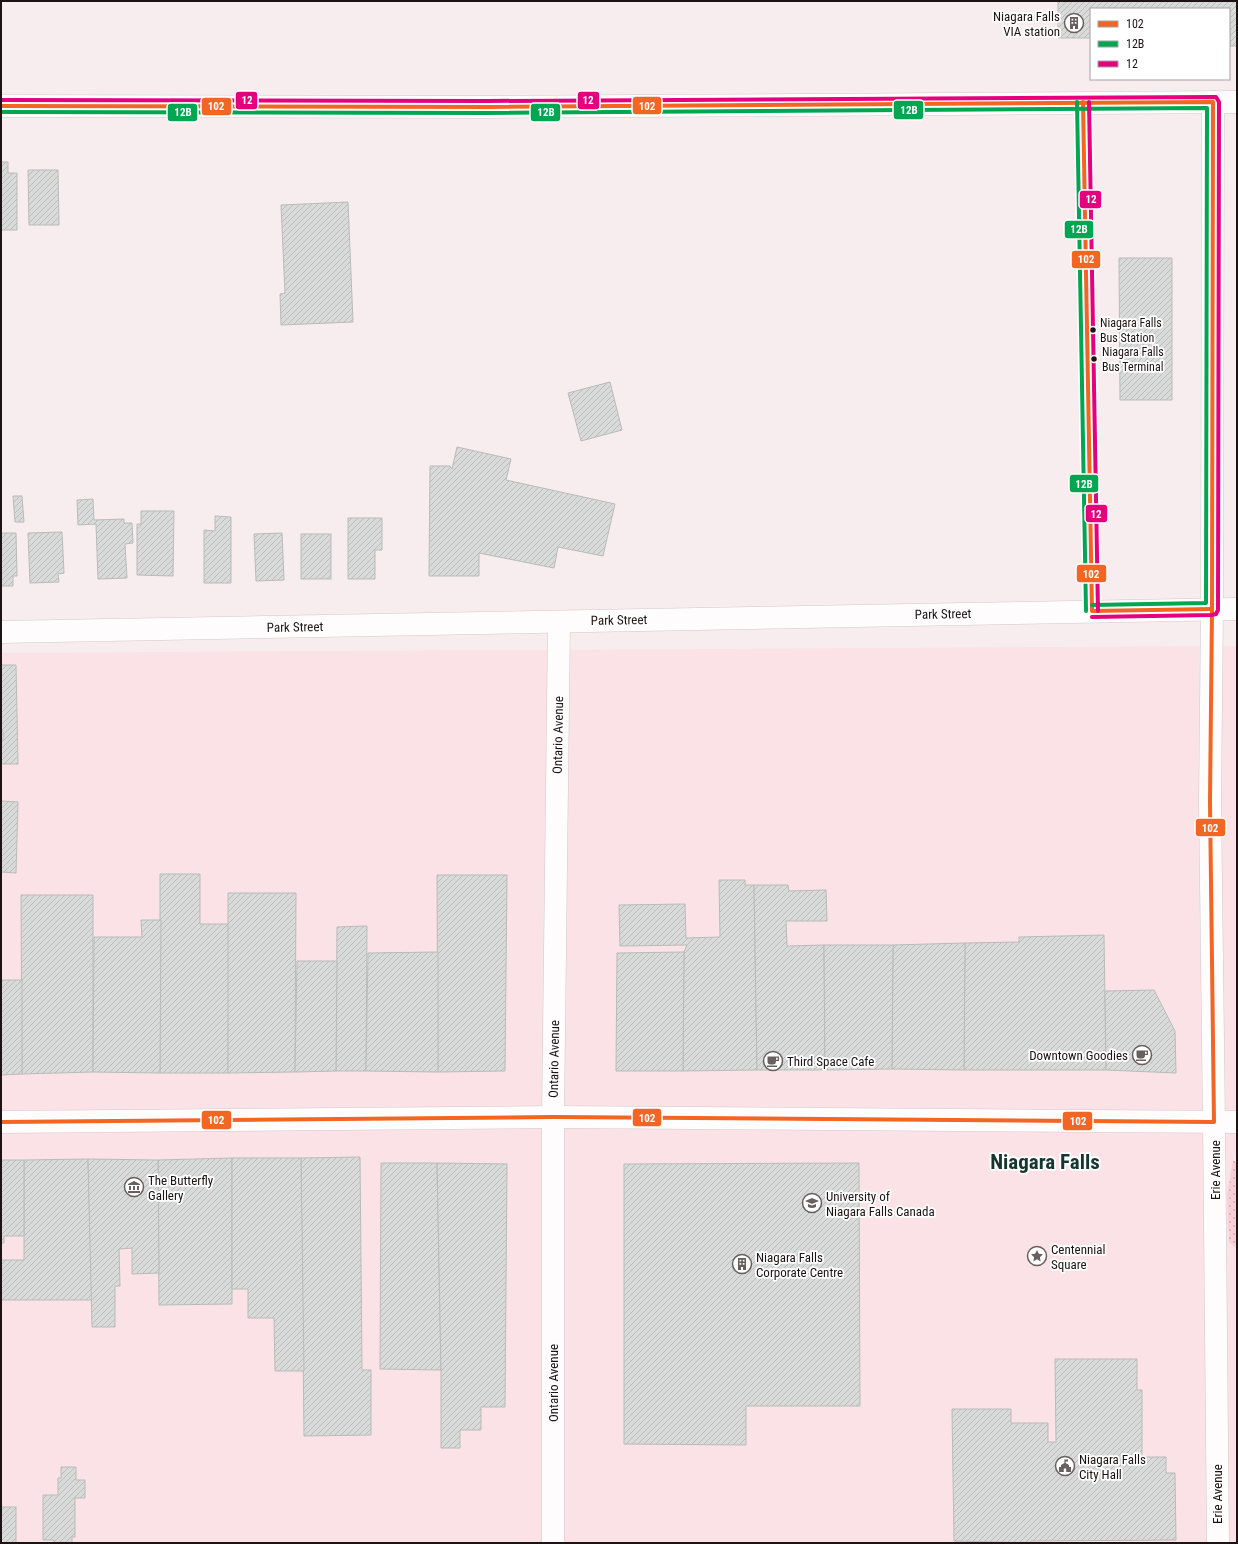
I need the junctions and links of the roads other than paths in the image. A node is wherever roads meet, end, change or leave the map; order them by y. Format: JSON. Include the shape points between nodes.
{"nodes":[{"id":1,"x":1213,"y":102,"type":"junction"},
{"id":2,"x":1237,"y":102,"type":"edge"},
{"id":3,"x":1,"y":106,"type":"edge"},
{"id":4,"x":1212,"y":609,"type":"junction"},
{"id":5,"x":1237,"y":609,"type":"edge"},
{"id":6,"x":559,"y":622,"type":"junction"},
{"id":7,"x":1,"y":632,"type":"edge"},
{"id":8,"x":553,"y":1117,"type":"junction"},
{"id":9,"x":1,"y":1122,"type":"edge"},
{"id":10,"x":1214,"y":1122,"type":"junction"},
{"id":11,"x":1237,"y":1122,"type":"edge"},
{"id":12,"x":553,"y":1543,"type":"edge"},
{"id":13,"x":1218,"y":1543,"type":"edge"}],
"edges":[{"from":1,"to":2,"type":"street"},
{"from":1,"to":3,"type":"street","via":[[495,107]]},
{"from":1,"to":4,"type":"street","name":"Erie Avenue"},
{"from":4,"to":5,"type":"street","name":"Park Street"},
{"from":4,"to":6,"type":"street","name":"Park Street"},
{"from":4,"to":10,"type":"street","name":"Erie Avenue","via":[[1210,802]]},
{"from":6,"to":7,"type":"street","name":"Park Street"},
{"from":6,"to":8,"type":"street","name":"Ontario Avenue"},
{"from":8,"to":9,"type":"street"},
{"from":8,"to":10,"type":"street"},
{"from":8,"to":12,"type":"street","name":"Ontario Avenue"},
{"from":10,"to":11,"type":"street"},
{"from":10,"to":13,"type":"street","name":"Erie Avenue"}]}
